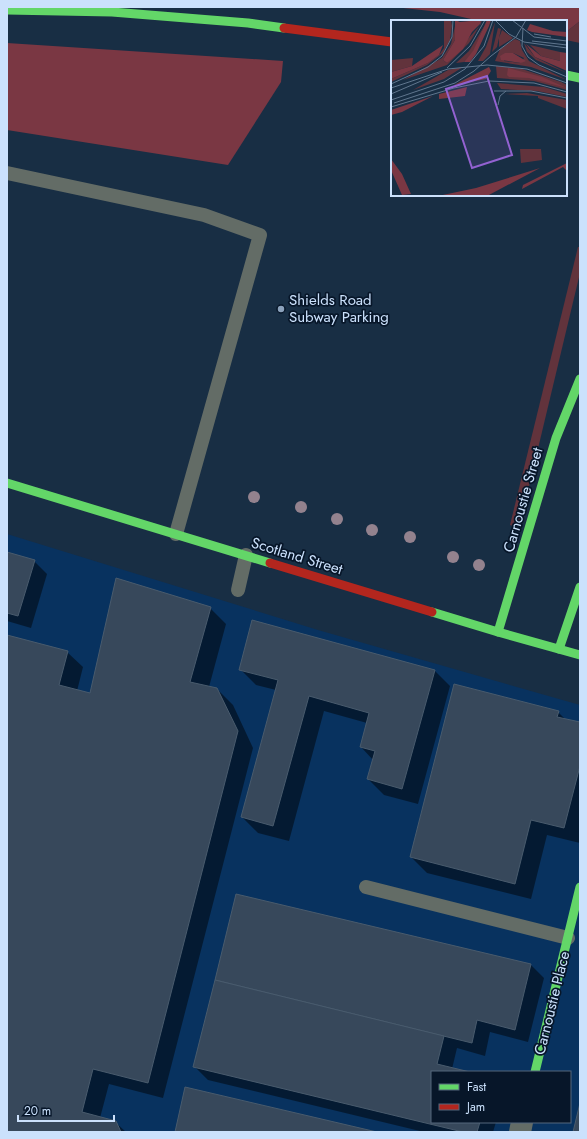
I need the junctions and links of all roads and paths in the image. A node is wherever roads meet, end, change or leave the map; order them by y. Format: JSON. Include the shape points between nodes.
{"nodes":[{"id":1,"x":7,"y":10,"type":"edge"},
{"id":2,"x":391,"y":42,"type":"edge"},
{"id":3,"x":567,"y":75,"type":"edge"},
{"id":4,"x":580,"y":78,"type":"edge"},
{"id":5,"x":7,"y":173,"type":"edge"},
{"id":6,"x":580,"y":379,"type":"edge"},
{"id":7,"x":7,"y":483,"type":"edge"},
{"id":8,"x":176,"y":534,"type":"junction"},
{"id":9,"x":246,"y":555,"type":"junction"},
{"id":10,"x":580,"y":587,"type":"edge"},
{"id":11,"x":238,"y":590,"type":"dead end"},
{"id":12,"x":498,"y":632,"type":"junction"},
{"id":13,"x":559,"y":649,"type":"junction"},
{"id":14,"x":580,"y":655,"type":"edge"},
{"id":15,"x":366,"y":887,"type":"dead end"},
{"id":16,"x":580,"y":887,"type":"edge"},
{"id":17,"x":568,"y":938,"type":"junction"},
{"id":18,"x":535,"y":1071,"type":"edge"}],
"edges":[{"from":1,"to":2,"type":"main road","via":[[112,12],[248,23]]},
{"from":3,"to":4,"type":"main road"},
{"from":5,"to":8,"type":"lane","via":[[204,215],[260,235]]},
{"from":6,"to":12,"type":"main road","name":"Carnoustie Street","via":[[556,438]]},
{"from":7,"to":8,"type":"main road","name":"Scotland Street"},
{"from":8,"to":9,"type":"main road","name":"Scotland Street"},
{"from":9,"to":11,"type":"lane"},
{"from":9,"to":12,"type":"main road","name":"Scotland Street"},
{"from":10,"to":13,"type":"main road"},
{"from":12,"to":13,"type":"main road","name":"Scotland Street"},
{"from":13,"to":14,"type":"main road","name":"Scotland Street"},
{"from":15,"to":17,"type":"lane"},
{"from":16,"to":17,"type":"main road","name":"Carnoustie Place"},
{"from":17,"to":18,"type":"main road","name":"Carnoustie Place"}]}
